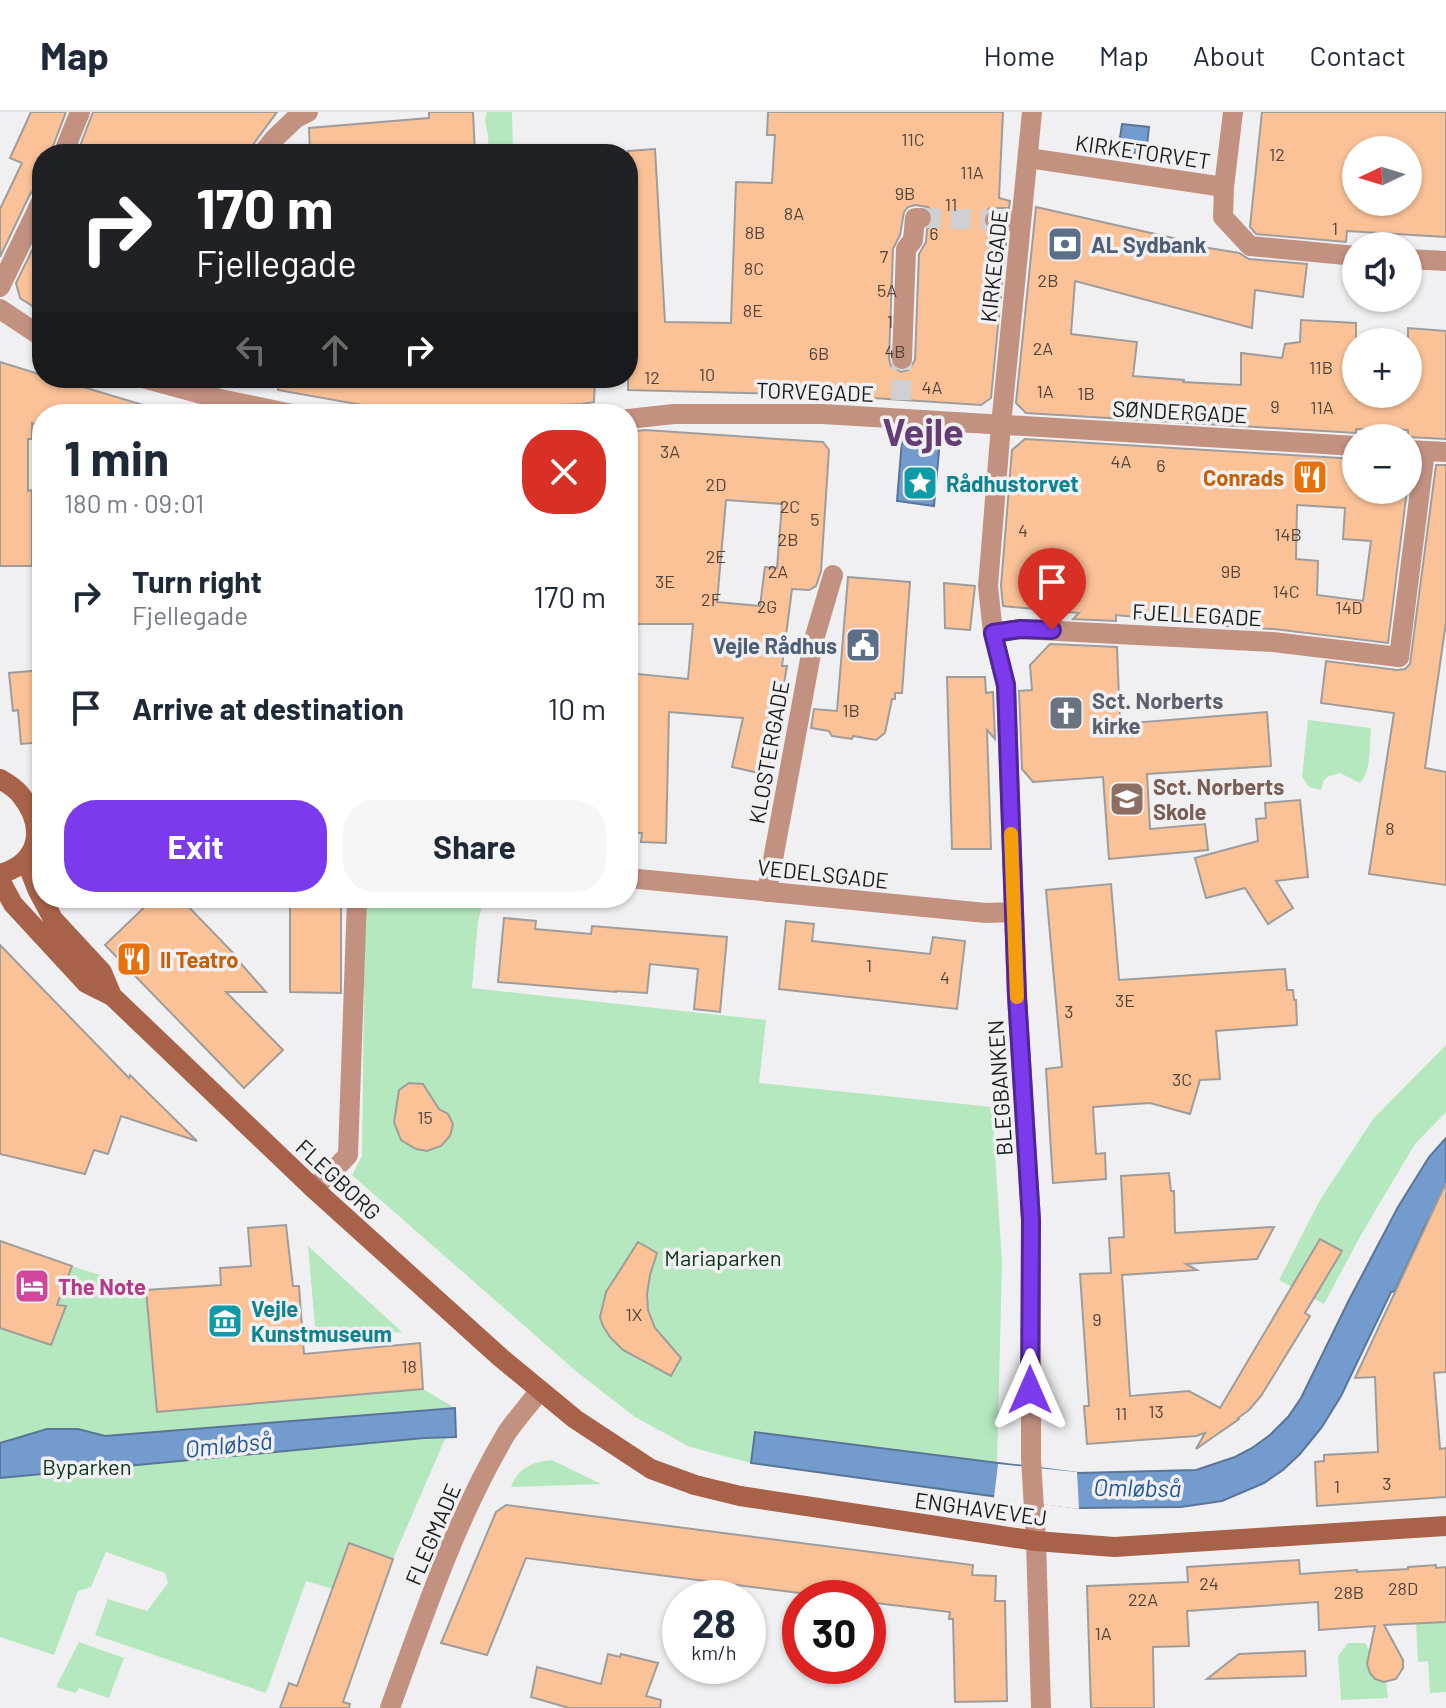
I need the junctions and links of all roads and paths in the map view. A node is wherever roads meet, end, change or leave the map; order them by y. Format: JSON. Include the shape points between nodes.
{"nodes":[{"id":1,"x":80,"y":112,"type":"edge"},
{"id":2,"x":308,"y":112,"type":"edge"},
{"id":3,"x":1032,"y":112,"type":"edge"},
{"id":4,"x":1233,"y":112,"type":"edge"},
{"id":5,"x":67,"y":144,"type":"edge"},
{"id":6,"x":271,"y":144,"type":"edge"},
{"id":7,"x":1028,"y":158,"type":"junction"},
{"id":8,"x":1224,"y":187,"type":"junction"},
{"id":9,"x":921,"y":218,"type":"dead end"},
{"id":10,"x":995,"y":220,"type":"tunnel mouth"},
{"id":11,"x":32,"y":221,"type":"edge"},
{"id":12,"x":1021,"y":222,"type":"junction"},
{"id":13,"x":1342,"y":255,"type":"edge"},
{"id":14,"x":1422,"y":260,"type":"edge"},
{"id":15,"x":1446,"y":261,"type":"edge"},
{"id":16,"x":0,"y":287,"type":"edge"},
{"id":17,"x":0,"y":309,"type":"edge"},
{"id":18,"x":32,"y":330,"type":"edge"},
{"id":19,"x":902,"y":359,"type":"tunnel mouth"},
{"id":20,"x":180,"y":388,"type":"edge"},
{"id":21,"x":244,"y":404,"type":"edge"},
{"id":22,"x":638,"y":418,"type":"edge"},
{"id":23,"x":1001,"y":425,"type":"junction"},
{"id":24,"x":1342,"y":445,"type":"edge"},
{"id":25,"x":1422,"y":451,"type":"edge"},
{"id":26,"x":1446,"y":452,"type":"edge"},
{"id":27,"x":1412,"y":504,"type":"edge"},
{"id":28,"x":833,"y":575,"type":"dead end"},
{"id":29,"x":993,"y":633,"type":"junction"},
{"id":30,"x":0,"y":779,"type":"edge"},
{"id":31,"x":32,"y":811,"type":"edge"},
{"id":32,"x":32,"y":853,"type":"edge"},
{"id":33,"x":26,"y":861,"type":"junction"},
{"id":34,"x":0,"y":874,"type":"edge"},
{"id":35,"x":32,"y":876,"type":"edge"},
{"id":36,"x":638,"y":879,"type":"edge"},
{"id":37,"x":0,"y":880,"type":"edge"},
{"id":38,"x":767,"y":892,"type":"junction"},
{"id":39,"x":47,"y":908,"type":"edge"},
{"id":40,"x":357,"y":908,"type":"edge"},
{"id":41,"x":1014,"y":912,"type":"junction"},
{"id":42,"x":112,"y":996,"type":"junction"},
{"id":43,"x":313,"y":1188,"type":"junction"},
{"id":44,"x":540,"y":1390,"type":"junction"},
{"id":45,"x":1446,"y":1526,"type":"edge"},
{"id":46,"x":1036,"y":1541,"type":"junction"},
{"id":47,"x":390,"y":1708,"type":"edge"},
{"id":48,"x":1041,"y":1708,"type":"edge"}],
"edges":[{"from":1,"to":5,"type":"street"},
{"from":2,"to":6,"type":"street"},
{"from":3,"to":7,"type":"street","name":"KIRKEGADE"},
{"from":4,"to":8,"type":"street","name":"KIRKETORVET"},
{"from":7,"to":8,"type":"street","name":"KIRKETORVET"},
{"from":7,"to":12,"type":"street","name":"KIRKEGADE"},
{"from":8,"to":13,"type":"street","via":[[1223,217],[1250,246]]},
{"from":9,"to":19,"type":"street","via":[[915,218],[913,240],[906,249]]},
{"from":10,"to":12,"type":"street"},
{"from":11,"to":16,"type":"street"},
{"from":12,"to":23,"type":"street","name":"KIRKEGADE"},
{"from":14,"to":15,"type":"street"},
{"from":17,"to":18,"type":"street"},
{"from":20,"to":21,"type":"street"},
{"from":22,"to":23,"type":"street","name":"TORVEGADE","via":[[901,409]]},
{"from":23,"to":24,"type":"street","name":"SØNDERGADE"},
{"from":23,"to":29,"type":"street","via":[[988,586]]},
{"from":25,"to":26,"type":"street"},
{"from":27,"to":29,"type":"street","name":"FJELLEGADE","via":[[1399,657],[1273,642],[1020,629]]},
{"from":28,"to":38,"type":"street","name":"KLOSTERGADE","via":[[813,643]]},
{"from":29,"to":41,"type":"street","name":"BLEGBANKEN","via":[[1006,685]]},
{"from":30,"to":31,"type":"main road","via":[[18,791]]},
{"from":32,"to":33,"type":"main road"},
{"from":33,"to":34,"type":"main road"},
{"from":33,"to":35,"type":"main road","name":"FLEGBORG"},
{"from":36,"to":38,"type":"street","name":"VEDELSGADE"},
{"from":37,"to":42,"type":"main road","name":"FLEGBORG","via":[[13,904],[86,983]]},
{"from":38,"to":41,"type":"street","name":"VEDELSGADE"},
{"from":39,"to":42,"type":"main road","name":"FLEGBORG","via":[[102,972]]},
{"from":40,"to":43,"type":"street","via":[[348,1155]]},
{"from":41,"to":46,"type":"street","name":"BLEGBANKEN","via":[[1031,1220]]},
{"from":42,"to":43,"type":"main road","name":"FLEGBORG"},
{"from":43,"to":44,"type":"main road","name":"FLEGBORG"},
{"from":44,"to":46,"type":"main road","name":"ENGHAVEVEJ","via":[[651,1469],[695,1485]]},
{"from":44,"to":47,"type":"street","name":"FLEGMADE","via":[[507,1433],[475,1493]]},
{"from":45,"to":46,"type":"main road","name":"ENGHAVEVEJ","via":[[1114,1547]]},
{"from":46,"to":48,"type":"street","name":"BLEGBANKEN"}]}
